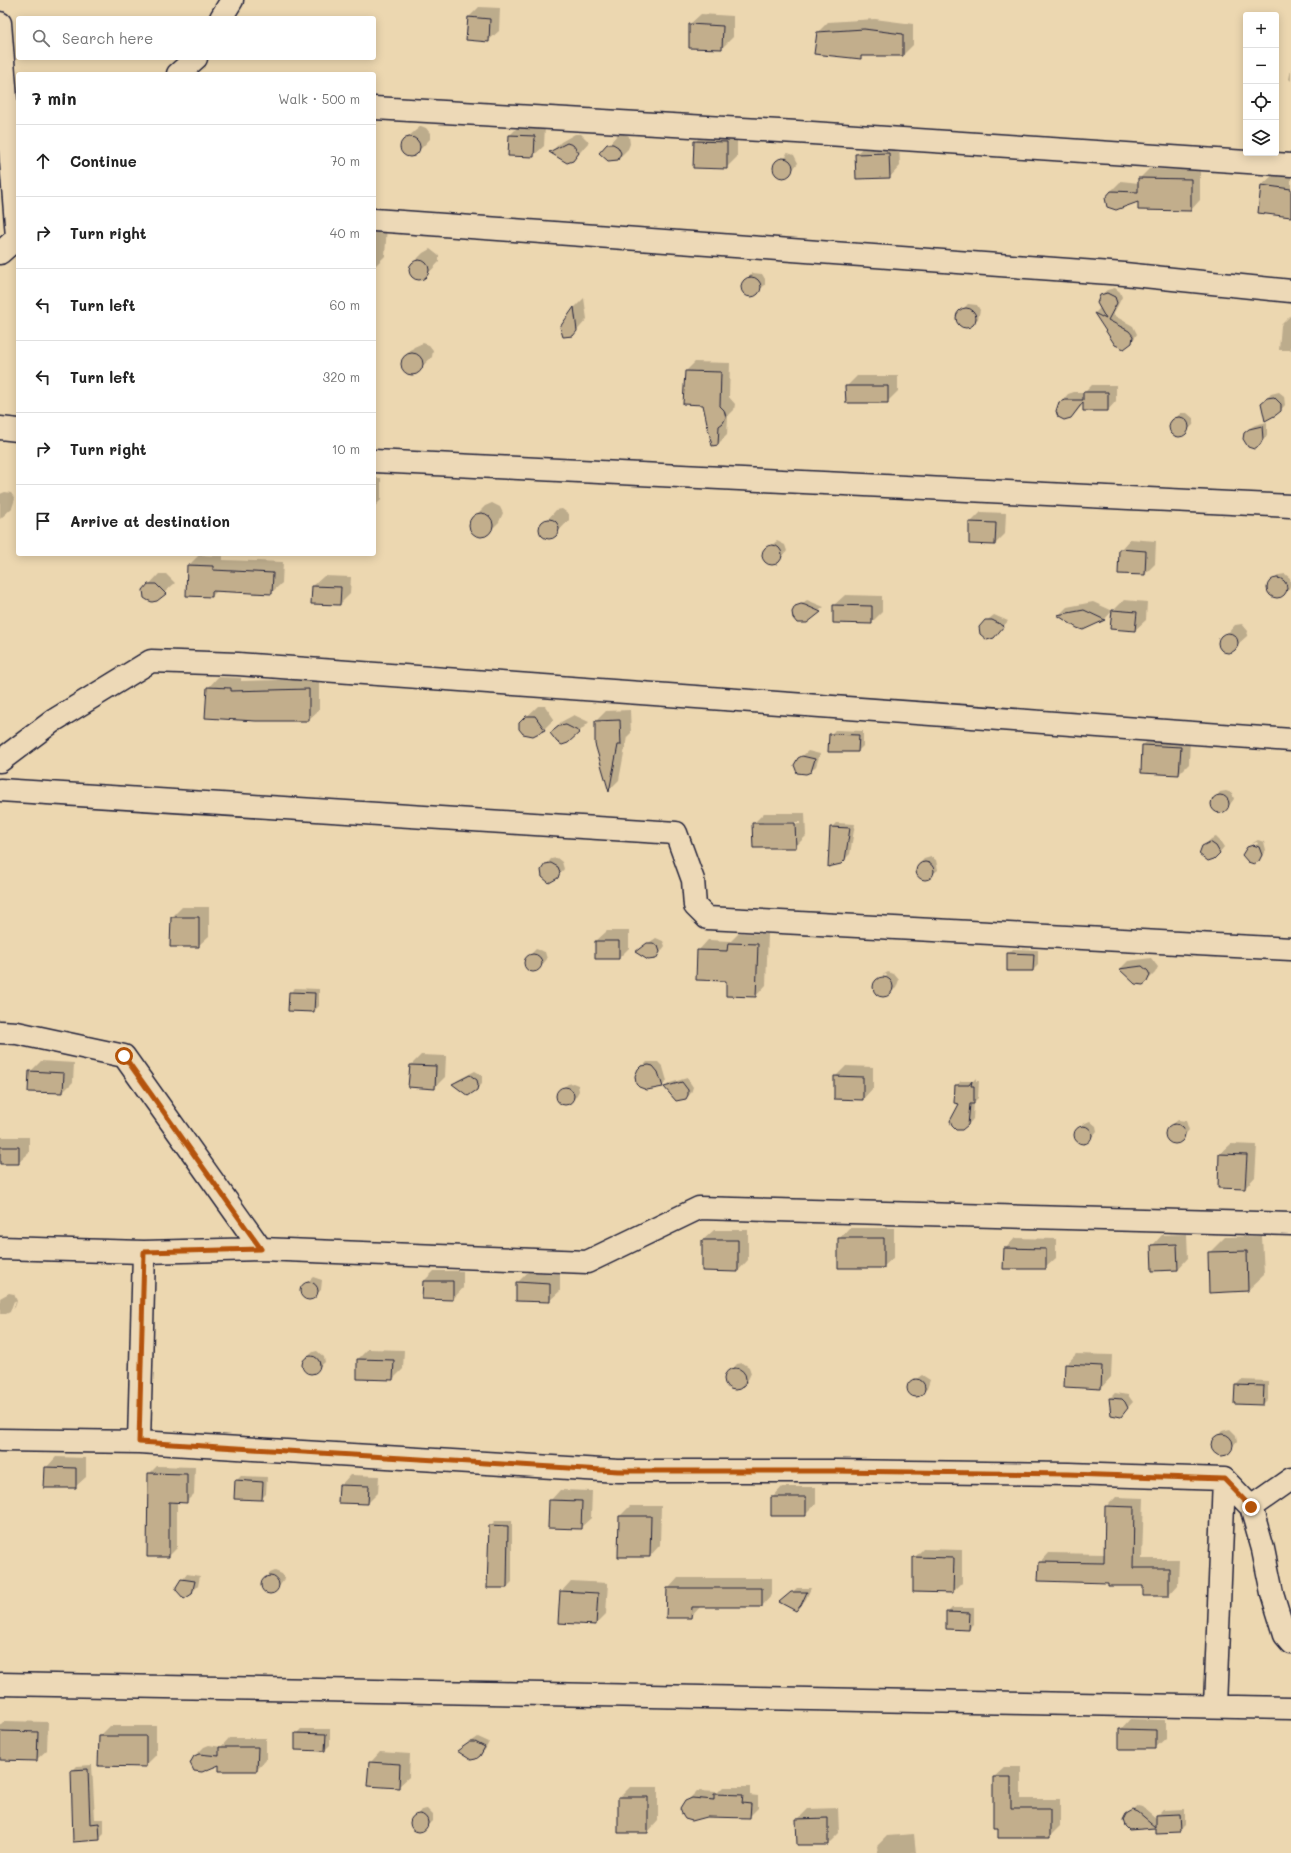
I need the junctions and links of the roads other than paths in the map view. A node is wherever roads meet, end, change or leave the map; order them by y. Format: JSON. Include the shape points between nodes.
{"nodes":[{"id":1,"x":232,"y":0,"type":"edge"},
{"id":2,"x":222,"y":16,"type":"edge"},
{"id":3,"x":0,"y":23,"type":"edge"},
{"id":4,"x":194,"y":60,"type":"edge"},
{"id":5,"x":180,"y":72,"type":"edge"},
{"id":6,"x":376,"y":108,"type":"edge"},
{"id":7,"x":1291,"y":165,"type":"edge"},
{"id":8,"x":16,"y":213,"type":"edge"},
{"id":9,"x":376,"y":220,"type":"edge"},
{"id":10,"x":16,"y":238,"type":"edge"},
{"id":11,"x":16,"y":239,"type":"edge"},
{"id":12,"x":0,"y":244,"type":"edge"},
{"id":13,"x":0,"y":253,"type":"edge"},
{"id":14,"x":1291,"y":291,"type":"edge"},
{"id":15,"x":0,"y":428,"type":"edge"},
{"id":16,"x":16,"y":430,"type":"edge"},
{"id":17,"x":376,"y":461,"type":"edge"},
{"id":18,"x":1291,"y":506,"type":"edge"},
{"id":19,"x":1291,"y":740,"type":"edge"},
{"id":20,"x":0,"y":761,"type":"edge"},
{"id":21,"x":0,"y":790,"type":"edge"},
{"id":22,"x":1291,"y":949,"type":"edge"},
{"id":23,"x":6,"y":1030,"type":"edge"},
{"id":24,"x":1291,"y":1224,"type":"edge"},
{"id":25,"x":0,"y":1248,"type":"edge"},
{"id":26,"x":261,"y":1249,"type":"junction"},
{"id":27,"x":144,"y":1252,"type":"junction"},
{"id":28,"x":0,"y":1440,"type":"edge"},
{"id":29,"x":139,"y":1442,"type":"junction"},
{"id":30,"x":1224,"y":1479,"type":"junction"},
{"id":31,"x":1291,"y":1479,"type":"edge"},
{"id":32,"x":1251,"y":1507,"type":"junction"},
{"id":33,"x":1291,"y":1642,"type":"edge"},
{"id":34,"x":0,"y":1684,"type":"edge"},
{"id":35,"x":1215,"y":1706,"type":"junction"},
{"id":36,"x":1291,"y":1708,"type":"edge"}],
"edges":[{"from":1,"to":2,"type":"street"},
{"from":3,"to":8,"type":"street"},
{"from":4,"to":5,"type":"street"},
{"from":6,"to":7,"type":"street","via":[[797,132]]},
{"from":9,"to":14,"type":"street","via":[[1124,274]]},
{"from":10,"to":12,"type":"street"},
{"from":11,"to":13,"type":"street"},
{"from":15,"to":16,"type":"street"},
{"from":17,"to":18,"type":"street"},
{"from":19,"to":20,"type":"street","via":[[238,664],[151,661],[53,721]]},
{"from":21,"to":22,"type":"street","via":[[676,833],[693,880],[695,906],[707,918]]},
{"from":23,"to":26,"type":"street","via":[[124,1056]]},
{"from":24,"to":26,"type":"street","via":[[699,1208],[587,1262]]},
{"from":25,"to":27,"type":"street"},
{"from":26,"to":27,"type":"street"},
{"from":27,"to":29,"type":"street"},
{"from":28,"to":29,"type":"street"},
{"from":29,"to":30,"type":"street","via":[[618,1471],[1069,1474]]},
{"from":30,"to":32,"type":"street"},
{"from":30,"to":35,"type":"street"},
{"from":31,"to":32,"type":"street"},
{"from":32,"to":33,"type":"street","via":[[1272,1593],[1285,1636]]},
{"from":34,"to":35,"type":"street"},
{"from":35,"to":36,"type":"street"}]}
